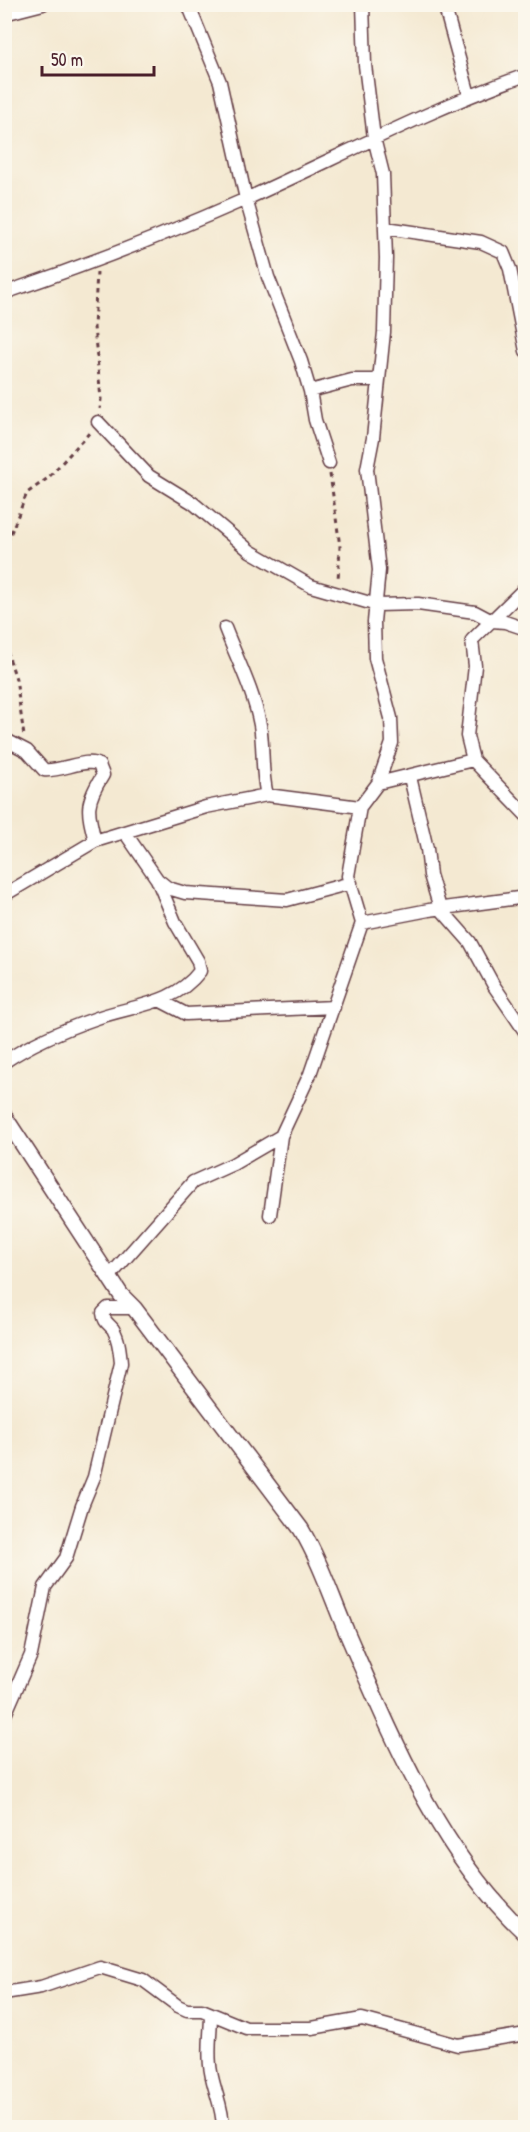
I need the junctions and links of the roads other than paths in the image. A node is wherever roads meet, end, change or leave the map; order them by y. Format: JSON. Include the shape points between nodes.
{"nodes":[{"id":1,"x":43,"y":4,"type":"edge"},
{"id":2,"x":188,"y":4,"type":"edge"},
{"id":3,"x":363,"y":4,"type":"edge"},
{"id":4,"x":444,"y":4,"type":"edge"},
{"id":5,"x":4,"y":14,"type":"edge"},
{"id":6,"x":525,"y":75,"type":"edge"},
{"id":7,"x":470,"y":95,"type":"junction"},
{"id":8,"x":374,"y":138,"type":"junction"},
{"id":9,"x":246,"y":199,"type":"junction"},
{"id":10,"x":386,"y":228,"type":"junction"},
{"id":11,"x":4,"y":293,"type":"edge"},
{"id":12,"x":525,"y":351,"type":"edge"},
{"id":13,"x":379,"y":380,"type":"junction"},
{"id":14,"x":310,"y":391,"type":"junction"},
{"id":15,"x":98,"y":422,"type":"road end"},
{"id":16,"x":328,"y":463,"type":"road end"},
{"id":17,"x":525,"y":587,"type":"edge"},
{"id":18,"x":377,"y":605,"type":"junction"},
{"id":19,"x":492,"y":621,"type":"junction"},
{"id":20,"x":225,"y":628,"type":"dead end"},
{"id":21,"x":525,"y":629,"type":"edge"},
{"id":22,"x":4,"y":739,"type":"edge"},
{"id":23,"x":473,"y":760,"type":"junction"},
{"id":24,"x":410,"y":777,"type":"junction"},
{"id":25,"x":378,"y":783,"type":"junction"},
{"id":26,"x":267,"y":795,"type":"junction"},
{"id":27,"x":360,"y":807,"type":"junction"},
{"id":28,"x":525,"y":815,"type":"edge"},
{"id":29,"x":126,"y":834,"type":"junction"},
{"id":30,"x":94,"y":841,"type":"junction"},
{"id":31,"x":157,"y":879,"type":"junction"},
{"id":32,"x":351,"y":883,"type":"junction"},
{"id":33,"x":4,"y":895,"type":"edge"},
{"id":34,"x":525,"y":897,"type":"edge"},
{"id":35,"x":440,"y":908,"type":"junction"},
{"id":36,"x":362,"y":923,"type":"junction"},
{"id":37,"x":160,"y":1001,"type":"junction"},
{"id":38,"x":334,"y":1007,"type":"junction"},
{"id":39,"x":525,"y":1033,"type":"edge"},
{"id":40,"x":4,"y":1062,"type":"edge"},
{"id":41,"x":4,"y":1116,"type":"edge"},
{"id":42,"x":281,"y":1136,"type":"junction"},
{"id":43,"x":270,"y":1215,"type":"dead end"},
{"id":44,"x":109,"y":1277,"type":"junction"},
{"id":45,"x":134,"y":1308,"type":"junction"},
{"id":46,"x":4,"y":1718,"type":"edge"},
{"id":47,"x":525,"y":1934,"type":"edge"},
{"id":48,"x":4,"y":1993,"type":"edge"},
{"id":49,"x":211,"y":2014,"type":"junction"},
{"id":50,"x":525,"y":2034,"type":"edge"},
{"id":51,"x":224,"y":2127,"type":"edge"}],
"edges":[{"from":1,"to":5,"type":"street"},
{"from":2,"to":9,"type":"street","via":[[220,82]]},
{"from":3,"to":8,"type":"street"},
{"from":4,"to":7,"type":"street"},
{"from":6,"to":7,"type":"street"},
{"from":7,"to":8,"type":"street"},
{"from":8,"to":9,"type":"street"},
{"from":8,"to":10,"type":"street","via":[[383,174]]},
{"from":9,"to":11,"type":"street","via":[[97,262]]},
{"from":9,"to":14,"type":"street","via":[[268,277]]},
{"from":10,"to":12,"type":"street","via":[[481,242],[503,252],[510,269]]},
{"from":10,"to":13,"type":"street"},
{"from":13,"to":14,"type":"street","via":[[352,380]]},
{"from":13,"to":18,"type":"street","via":[[367,469],[379,570]]},
{"from":14,"to":16,"type":"street"},
{"from":15,"to":18,"type":"street","via":[[148,476],[194,502],[250,551],[311,586]]},
{"from":17,"to":19,"type":"street"},
{"from":18,"to":19,"type":"street","via":[[454,608],[475,612]]},
{"from":18,"to":25,"type":"street","via":[[375,658],[391,718],[392,742]]},
{"from":19,"to":21,"type":"street"},
{"from":19,"to":23,"type":"street","via":[[472,640],[475,666],[468,736]]},
{"from":20,"to":26,"type":"street","via":[[260,723]]},
{"from":22,"to":30,"type":"street","via":[[27,751],[44,770],[58,771],[86,762],[99,765],[103,775],[87,810]]},
{"from":23,"to":24,"type":"street"},
{"from":23,"to":28,"type":"street"},
{"from":24,"to":25,"type":"street"},
{"from":24,"to":35,"type":"street"},
{"from":25,"to":27,"type":"street"},
{"from":26,"to":27,"type":"street"},
{"from":26,"to":29,"type":"street","via":[[206,807]]},
{"from":27,"to":32,"type":"street","via":[[348,876]]},
{"from":29,"to":30,"type":"street"},
{"from":29,"to":31,"type":"street"},
{"from":30,"to":33,"type":"street"},
{"from":31,"to":32,"type":"street","via":[[168,888],[185,893],[287,900]]},
{"from":31,"to":37,"type":"street","via":[[200,971],[192,981]]},
{"from":32,"to":36,"type":"street"},
{"from":34,"to":35,"type":"street"},
{"from":35,"to":36,"type":"street"},
{"from":35,"to":39,"type":"street","via":[[470,942]]},
{"from":36,"to":38,"type":"street"},
{"from":37,"to":38,"type":"street","via":[[186,1014]]},
{"from":37,"to":40,"type":"street","via":[[98,1018]]},
{"from":38,"to":42,"type":"street","via":[[310,1074]]},
{"from":41,"to":44,"type":"street"},
{"from":42,"to":43,"type":"street"},
{"from":42,"to":44,"type":"street","via":[[193,1182]]},
{"from":44,"to":45,"type":"street"},
{"from":45,"to":46,"type":"street","via":[[108,1308],[103,1313],[119,1345],[121,1363],[94,1477],[66,1558],[45,1587],[31,1655]]},
{"from":45,"to":47,"type":"street","via":[[301,1529],[319,1559],[361,1664],[420,1788],[482,1887]]},
{"from":48,"to":49,"type":"street","via":[[41,1988],[100,1967],[143,1980],[178,2006]]},
{"from":49,"to":50,"type":"street","via":[[258,2029],[312,2028],[370,2020],[458,2045]]},
{"from":49,"to":51,"type":"street","via":[[210,2063]]}]}
